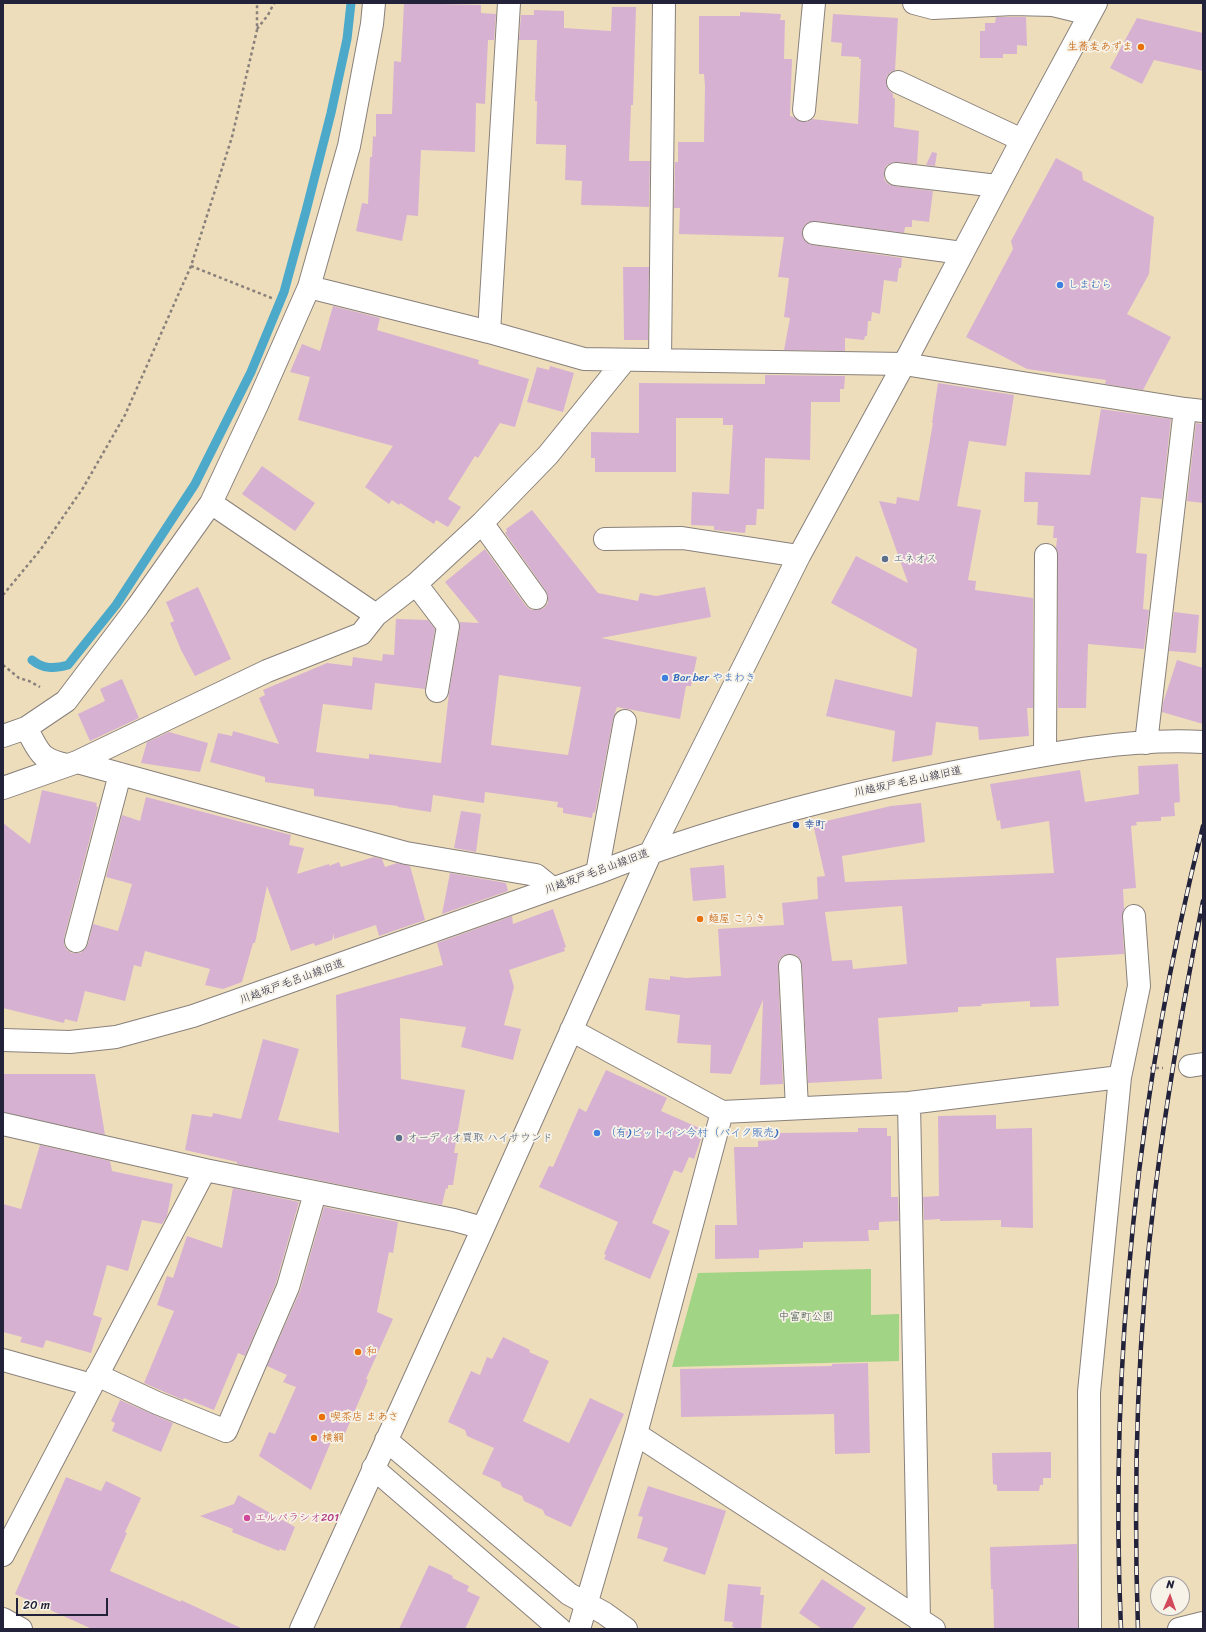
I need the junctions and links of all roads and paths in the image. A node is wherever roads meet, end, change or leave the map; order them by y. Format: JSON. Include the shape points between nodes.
{"nodes":[{"id":1,"x":257,"y":3,"type":"edge"},
{"id":2,"x":274,"y":3,"type":"edge"},
{"id":3,"x":374,"y":3,"type":"edge"},
{"id":4,"x":509,"y":3,"type":"edge"},
{"id":5,"x":664,"y":3,"type":"edge"},
{"id":6,"x":814,"y":3,"type":"edge"},
{"id":7,"x":914,"y":3,"type":"edge"},
{"id":8,"x":1093,"y":9,"type":"edge"},
{"id":9,"x":257,"y":30,"type":"junction"},
{"id":10,"x":898,"y":82,"type":"dead end"},
{"id":11,"x":804,"y":110,"type":"dead end"},
{"id":12,"x":1022,"y":140,"type":"junction"},
{"id":13,"x":896,"y":174,"type":"dead end"},
{"id":14,"x":997,"y":186,"type":"junction"},
{"id":15,"x":814,"y":233,"type":"dead end"},
{"id":16,"x":962,"y":253,"type":"junction"},
{"id":17,"x":191,"y":266,"type":"junction"},
{"id":18,"x":309,"y":287,"type":"junction"},
{"id":19,"x":270,"y":298,"type":"dead end"},
{"id":20,"x":490,"y":332,"type":"junction"},
{"id":21,"x":625,"y":360,"type":"junction"},
{"id":22,"x":660,"y":360,"type":"junction"},
{"id":23,"x":904,"y":364,"type":"junction"},
{"id":24,"x":1194,"y":410,"type":"edge"},
{"id":25,"x":211,"y":503,"type":"junction"},
{"id":26,"x":482,"y":522,"type":"junction"},
{"id":27,"x":605,"y":539,"type":"dead end"},
{"id":28,"x":1046,"y":555,"type":"dead end"},
{"id":29,"x":799,"y":556,"type":"junction"},
{"id":30,"x":416,"y":584,"type":"junction"},
{"id":31,"x":3,"y":594,"type":"edge"},
{"id":32,"x":536,"y":598,"type":"dead end"},
{"id":33,"x":376,"y":614,"type":"junction"},
{"id":34,"x":3,"y":665,"type":"edge"},
{"id":35,"x":18,"y":678,"type":"dead end"},
{"id":36,"x":437,"y":691,"type":"dead end"},
{"id":37,"x":625,"y":721,"type":"dead end"},
{"id":38,"x":26,"y":728,"type":"junction"},
{"id":39,"x":3,"y":736,"type":"edge"},
{"id":40,"x":1203,"y":742,"type":"edge"},
{"id":41,"x":1146,"y":743,"type":"junction"},
{"id":42,"x":1045,"y":754,"type":"junction"},
{"id":43,"x":72,"y":764,"type":"junction"},
{"id":44,"x":120,"y":774,"type":"junction"},
{"id":45,"x":3,"y":788,"type":"edge"},
{"id":46,"x":651,"y":852,"type":"junction"},
{"id":47,"x":598,"y":874,"type":"junction"},
{"id":48,"x":552,"y":888,"type":"junction"},
{"id":49,"x":1134,"y":916,"type":"dead end"},
{"id":50,"x":76,"y":941,"type":"dead end"},
{"id":51,"x":790,"y":966,"type":"dead end"},
{"id":52,"x":571,"y":1030,"type":"junction"},
{"id":53,"x":3,"y":1040,"type":"edge"},
{"id":54,"x":1197,"y":1065,"type":"edge"},
{"id":55,"x":1120,"y":1077,"type":"junction"},
{"id":56,"x":909,"y":1103,"type":"junction"},
{"id":57,"x":797,"y":1108,"type":"junction"},
{"id":58,"x":722,"y":1112,"type":"junction"},
{"id":59,"x":3,"y":1124,"type":"edge"},
{"id":60,"x":205,"y":1170,"type":"junction"},
{"id":61,"x":315,"y":1193,"type":"junction"},
{"id":62,"x":483,"y":1228,"type":"junction"},
{"id":63,"x":3,"y":1360,"type":"edge"},
{"id":64,"x":94,"y":1380,"type":"junction"},
{"id":65,"x":636,"y":1434,"type":"junction"},
{"id":66,"x":386,"y":1440,"type":"junction"},
{"id":67,"x":373,"y":1468,"type":"junction"},
{"id":68,"x":3,"y":1555,"type":"edge"},
{"id":69,"x":585,"y":1604,"type":"junction"},
{"id":70,"x":3,"y":1619,"type":"edge"},
{"id":71,"x":1203,"y":1623,"type":"edge"},
{"id":72,"x":926,"y":1624,"type":"edge"},
{"id":73,"x":21,"y":1629,"type":"edge"},
{"id":74,"x":301,"y":1629,"type":"edge"},
{"id":75,"x":560,"y":1629,"type":"edge"},
{"id":76,"x":579,"y":1629,"type":"edge"},
{"id":77,"x":626,"y":1629,"type":"edge"},
{"id":78,"x":1090,"y":1629,"type":"edge"},
{"id":79,"x":1179,"y":1629,"type":"edge"}],
"edges":[{"from":1,"to":9,"type":"path"},
{"from":2,"to":9,"type":"path"},
{"from":3,"to":18,"type":"street","via":[[349,146]]},
{"from":4,"to":20,"type":"street"},
{"from":5,"to":22,"type":"street"},
{"from":6,"to":11,"type":"street"},
{"from":7,"to":8,"type":"street","via":[[933,8],[1014,4]]},
{"from":8,"to":12,"type":"street"},
{"from":9,"to":17,"type":"path","via":[[232,137]]},
{"from":10,"to":12,"type":"street"},
{"from":12,"to":14,"type":"street"},
{"from":13,"to":14,"type":"street"},
{"from":14,"to":16,"type":"street"},
{"from":15,"to":16,"type":"street"},
{"from":16,"to":23,"type":"street"},
{"from":17,"to":19,"type":"path"},
{"from":17,"to":31,"type":"path","via":[[126,415],[83,488],[41,549]]},
{"from":18,"to":20,"type":"street"},
{"from":18,"to":25,"type":"street"},
{"from":20,"to":21,"type":"street","via":[[584,359]]},
{"from":21,"to":22,"type":"street"},
{"from":21,"to":26,"type":"street","via":[[548,455]]},
{"from":22,"to":23,"type":"street"},
{"from":23,"to":24,"type":"street"},
{"from":23,"to":29,"type":"street"},
{"from":24,"to":41,"type":"street"},
{"from":25,"to":33,"type":"street"},
{"from":25,"to":38,"type":"street","via":[[66,701]]},
{"from":26,"to":30,"type":"street"},
{"from":26,"to":32,"type":"street"},
{"from":27,"to":29,"type":"street","via":[[682,538]]},
{"from":28,"to":42,"type":"street"},
{"from":29,"to":46,"type":"street"},
{"from":30,"to":33,"type":"street"},
{"from":30,"to":36,"type":"street","via":[[448,626]]},
{"from":33,"to":43,"type":"street","via":[[361,634],[267,671]]},
{"from":34,"to":35,"type":"path"},
{"from":37,"to":47,"type":"street"},
{"from":38,"to":39,"type":"street"},
{"from":38,"to":43,"type":"street","via":[[42,756],[53,762]]},
{"from":40,"to":41,"type":"street","name":"川越坂戸毛呂山線旧道"},
{"from":41,"to":42,"type":"street","name":"川越坂戸毛呂山線旧道"},
{"from":42,"to":46,"type":"street","name":"川越坂戸毛呂山線旧道","via":[[821,800],[765,815]]},
{"from":43,"to":44,"type":"street"},
{"from":43,"to":45,"type":"street"},
{"from":44,"to":48,"type":"street","via":[[406,853],[536,875]]},
{"from":44,"to":50,"type":"street"},
{"from":46,"to":47,"type":"street","name":"川越坂戸毛呂山線旧道"},
{"from":46,"to":52,"type":"street"},
{"from":47,"to":48,"type":"street","name":"川越坂戸毛呂山線旧道"},
{"from":48,"to":53,"type":"street","name":"川越坂戸毛呂山線旧道","via":[[194,1016],[116,1037],[70,1042]]},
{"from":49,"to":55,"type":"street","via":[[1138,986]]},
{"from":51,"to":57,"type":"street"},
{"from":52,"to":58,"type":"street"},
{"from":52,"to":62,"type":"street"},
{"from":54,"to":55,"type":"path","via":[[1133,1069]]},
{"from":55,"to":56,"type":"street"},
{"from":55,"to":78,"type":"street","via":[[1089,1392]]},
{"from":56,"to":57,"type":"street"},
{"from":56,"to":72,"type":"street"},
{"from":57,"to":58,"type":"street"},
{"from":58,"to":65,"type":"street"},
{"from":59,"to":60,"type":"street"},
{"from":60,"to":61,"type":"street"},
{"from":60,"to":64,"type":"street"},
{"from":61,"to":62,"type":"street"},
{"from":61,"to":64,"type":"street","via":[[288,1287],[226,1431]]},
{"from":62,"to":66,"type":"street"},
{"from":63,"to":64,"type":"street"},
{"from":64,"to":68,"type":"street"},
{"from":65,"to":69,"type":"street"},
{"from":65,"to":72,"type":"street"},
{"from":66,"to":67,"type":"street"},
{"from":66,"to":69,"type":"street","via":[[568,1594]]},
{"from":67,"to":74,"type":"street"},
{"from":67,"to":75,"type":"street"},
{"from":69,"to":76,"type":"street"},
{"from":69,"to":77,"type":"street","via":[[604,1613]]},
{"from":70,"to":73,"type":"street"},
{"from":71,"to":79,"type":"street"}]}
